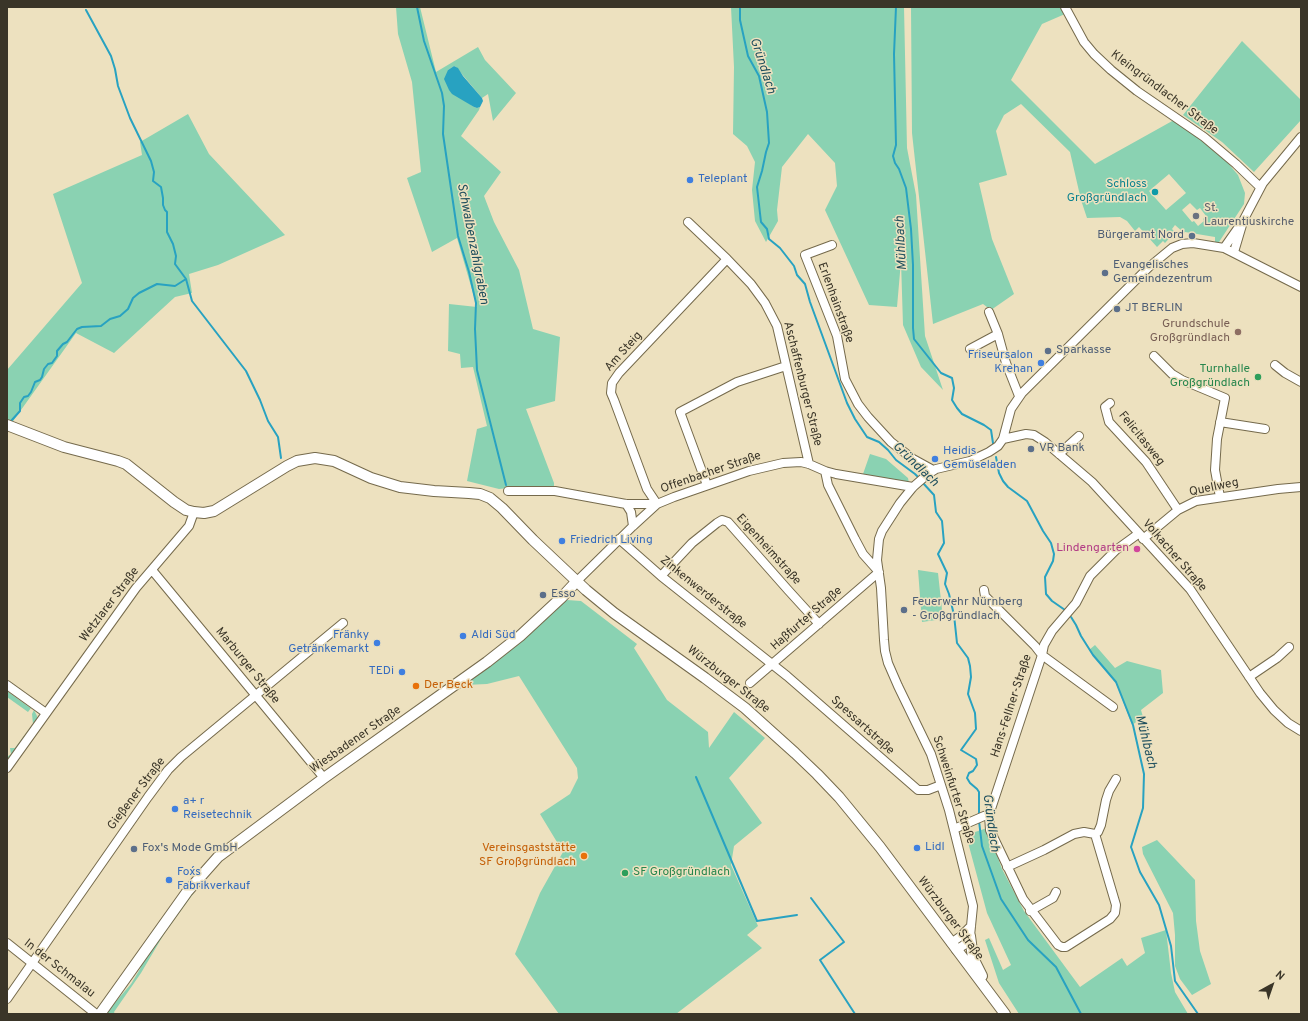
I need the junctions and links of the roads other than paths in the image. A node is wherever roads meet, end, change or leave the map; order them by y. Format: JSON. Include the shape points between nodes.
{"nodes":[{"id":1,"x":1065,"y":7,"type":"edge"},
{"id":2,"x":1301,"y":136,"type":"edge"},
{"id":3,"x":1260,"y":187,"type":"junction"},
{"id":4,"x":688,"y":222,"type":"dead end"},
{"id":5,"x":832,"y":245,"type":"dead end"},
{"id":6,"x":1229,"y":250,"type":"junction"},
{"id":7,"x":728,"y":259,"type":"junction"},
{"id":8,"x":1301,"y":287,"type":"edge"},
{"id":9,"x":989,"y":312,"type":"dead end"},
{"id":10,"x":998,"y":334,"type":"junction"},
{"id":11,"x":970,"y":349,"type":"dead end"},
{"id":12,"x":1154,"y":356,"type":"dead end"},
{"id":13,"x":1275,"y":365,"type":"dead end"},
{"id":14,"x":786,"y":366,"type":"junction"},
{"id":15,"x":1301,"y":382,"type":"edge"},
{"id":16,"x":1019,"y":396,"type":"junction"},
{"id":17,"x":1110,"y":403,"type":"dead end"},
{"id":18,"x":1220,"y":422,"type":"junction"},
{"id":19,"x":7,"y":425,"type":"edge"},
{"id":20,"x":1264,"y":429,"type":"dead end"},
{"id":21,"x":1079,"y":436,"type":"dead end"},
{"id":22,"x":1003,"y":439,"type":"junction"},
{"id":23,"x":1059,"y":454,"type":"junction"},
{"id":24,"x":809,"y":464,"type":"junction"},
{"id":25,"x":825,"y":471,"type":"junction"},
{"id":26,"x":931,"y":472,"type":"junction"},
{"id":27,"x":707,"y":485,"type":"junction"},
{"id":28,"x":914,"y":486,"type":"junction"},
{"id":29,"x":1301,"y":487,"type":"edge"},
{"id":30,"x":508,"y":491,"type":"dead end"},
{"id":31,"x":1220,"y":497,"type":"junction"},
{"id":32,"x":626,"y":504,"type":"junction"},
{"id":33,"x":654,"y":506,"type":"junction"},
{"id":34,"x":1178,"y":510,"type":"junction"},
{"id":35,"x":194,"y":512,"type":"junction"},
{"id":36,"x":633,"y":526,"type":"junction"},
{"id":37,"x":1140,"y":536,"type":"junction"},
{"id":38,"x":619,"y":540,"type":"junction"},
{"id":39,"x":874,"y":561,"type":"junction"},
{"id":40,"x":152,"y":570,"type":"junction"},
{"id":41,"x":878,"y":572,"type":"junction"},
{"id":42,"x":661,"y":576,"type":"junction"},
{"id":43,"x":576,"y":582,"type":"junction"},
{"id":44,"x":984,"y":590,"type":"dead end"},
{"id":45,"x":343,"y":623,"type":"dead end"},
{"id":46,"x":819,"y":624,"type":"junction"},
{"id":47,"x":1289,"y":647,"type":"dead end"},
{"id":48,"x":1042,"y":655,"type":"junction"},
{"id":49,"x":772,"y":664,"type":"junction"},
{"id":50,"x":1249,"y":677,"type":"junction"},
{"id":51,"x":750,"y":683,"type":"dead end"},
{"id":52,"x":7,"y":685,"type":"edge"},
{"id":53,"x":256,"y":695,"type":"junction"},
{"id":54,"x":1113,"y":707,"type":"dead end"},
{"id":55,"x":46,"y":713,"type":"junction"},
{"id":56,"x":1301,"y":731,"type":"edge"},
{"id":57,"x":7,"y":768,"type":"edge"},
{"id":58,"x":324,"y":778,"type":"junction"},
{"id":59,"x":1116,"y":779,"type":"dead end"},
{"id":60,"x":941,"y":785,"type":"junction"},
{"id":61,"x":987,"y":815,"type":"junction"},
{"id":62,"x":954,"y":829,"type":"junction"},
{"id":63,"x":1095,"y":834,"type":"junction"},
{"id":64,"x":1007,"y":867,"type":"junction"},
{"id":65,"x":1056,"y":892,"type":"dead end"},
{"id":66,"x":1030,"y":911,"type":"junction"},
{"id":67,"x":971,"y":931,"type":"junction"},
{"id":68,"x":7,"y":943,"type":"edge"},
{"id":69,"x":954,"y":946,"type":"junction"},
{"id":70,"x":32,"y":963,"type":"junction"},
{"id":71,"x":7,"y":999,"type":"edge"},
{"id":72,"x":995,"y":1001,"type":"junction"},
{"id":73,"x":96,"y":1014,"type":"edge"},
{"id":74,"x":100,"y":1014,"type":"edge"},
{"id":75,"x":1005,"y":1014,"type":"edge"}],
"edges":[{"from":1,"to":3,"type":"street","name":"Kleingründlacher Straße","via":[[1084,42],[1111,70],[1209,141]]},
{"from":2,"to":3,"type":"street"},
{"from":3,"to":6,"type":"street"},
{"from":4,"to":7,"type":"street","name":"Aschaffenburger Straße"},
{"from":5,"to":26,"type":"street","name":"Erlenhainstraße","via":[[805,255],[837,336],[845,379],[858,404],[891,442]]},
{"from":6,"to":8,"type":"street"},
{"from":6,"to":16,"type":"street","via":[[1189,243],[1176,246],[1165,253]]},
{"from":7,"to":14,"type":"street","name":"Aschaffenburger Straße","via":[[765,303],[777,326]]},
{"from":7,"to":33,"type":"street","name":"Am Steig","via":[[619,372],[612,383],[611,393]]},
{"from":9,"to":10,"type":"street"},
{"from":10,"to":11,"type":"street"},
{"from":10,"to":16,"type":"street"},
{"from":12,"to":18,"type":"street","via":[[1182,380],[1225,398]]},
{"from":13,"to":15,"type":"street"},
{"from":14,"to":24,"type":"street","name":"Aschaffenburger Straße"},
{"from":14,"to":27,"type":"street","via":[[729,385],[680,412]]},
{"from":16,"to":22,"type":"street","via":[[1009,414]]},
{"from":17,"to":34,"type":"street","name":"Felicitasweg","via":[[1106,407],[1109,422],[1146,462]]},
{"from":18,"to":20,"type":"street"},
{"from":18,"to":31,"type":"street","via":[[1215,470]]},
{"from":19,"to":35,"type":"main road","via":[[64,447],[126,464],[186,510]]},
{"from":21,"to":23,"type":"street"},
{"from":22,"to":23,"type":"street","name":"Volkacher Straße","via":[[1030,434]]},
{"from":22,"to":26,"type":"street","via":[[996,448],[974,460]]},
{"from":23,"to":37,"type":"street","name":"Volkacher Straße","via":[[1103,493]]},
{"from":24,"to":25,"type":"street","name":"Offenbacher Straße"},
{"from":24,"to":27,"type":"street","name":"Offenbacher Straße","via":[[793,462],[765,467]]},
{"from":25,"to":28,"type":"street","name":"Offenbacher Straße"},
{"from":25,"to":39,"type":"street","via":[[828,485],[855,539]]},
{"from":26,"to":28,"type":"street","name":"Schweinfurter Straße"},
{"from":27,"to":33,"type":"street","name":"Offenbacher Straße"},
{"from":28,"to":39,"type":"street","name":"Schweinfurter Straße","via":[[882,531]]},
{"from":29,"to":31,"type":"street","name":"Quellweg"},
{"from":30,"to":32,"type":"street","name":"Offenbacher Straße","via":[[555,491]]},
{"from":31,"to":34,"type":"street","name":"Quellweg","via":[[1196,502]]},
{"from":32,"to":33,"type":"street","name":"Offenbacher Straße"},
{"from":32,"to":36,"type":"street","via":[[631,512]]},
{"from":33,"to":36,"type":"street","name":"Wiesbadener Straße"},
{"from":34,"to":37,"type":"street","name":"Quellweg"},
{"from":35,"to":40,"type":"street","name":"Wetzlarer Straße","via":[[189,526]]},
{"from":35,"to":43,"type":"main road","name":"Würzburger Straße","via":[[214,510],[297,461],[315,458],[334,461],[400,487],[480,494],[490,498]]},
{"from":36,"to":38,"type":"street","name":"Wiesbadener Straße"},
{"from":37,"to":48,"type":"street","name":"Hans-Fellner-Straße","via":[[1116,550],[1090,576],[1076,603],[1052,631]]},
{"from":37,"to":50,"type":"street","name":"Volkacher Straße","via":[[1190,589]]},
{"from":38,"to":42,"type":"street","name":"Zinkenwerderstraße"},
{"from":38,"to":43,"type":"street","name":"Wiesbadener Straße"},
{"from":39,"to":41,"type":"street","name":"Schweinfurter Straße"},
{"from":40,"to":53,"type":"street","name":"Marburger Straße"},
{"from":40,"to":55,"type":"street","name":"Wetzlarer Straße","via":[[136,588]]},
{"from":41,"to":46,"type":"street","name":"Haßfurter Straße"},
{"from":41,"to":60,"type":"street","name":"Schweinfurter Straße","via":[[882,588],[884,640],[888,663],[928,745]]},
{"from":42,"to":46,"type":"street","name":"Eigenheimstraße","via":[[692,543],[722,520],[728,522]]},
{"from":42,"to":49,"type":"street","name":"Zinkenwerderstraße"},
{"from":43,"to":58,"type":"main road","name":"Wiesbadener Straße","via":[[520,636],[487,662]]},
{"from":43,"to":69,"type":"main road","name":"Würzburger Straße","via":[[737,702],[795,753],[863,825]]},
{"from":44,"to":48,"type":"street","via":[[985,596]]},
{"from":45,"to":53,"type":"street","name":"Gießener Straße"},
{"from":46,"to":49,"type":"street","name":"Haßfurter Straße"},
{"from":47,"to":50,"type":"street"},
{"from":48,"to":54,"type":"street"},
{"from":48,"to":61,"type":"street","name":"Hans-Fellner-Straße"},
{"from":49,"to":51,"type":"street","name":"Haßfurter Straße"},
{"from":49,"to":60,"type":"street","name":"Spessartstraße","via":[[918,790],[928,790]]},
{"from":50,"to":56,"type":"street","name":"Volkacher Straße","via":[[1274,710]]},
{"from":52,"to":55,"type":"street"},
{"from":53,"to":58,"type":"street","name":"Marburger Straße"},
{"from":53,"to":70,"type":"street","name":"Gießener Straße","via":[[168,770]]},
{"from":55,"to":57,"type":"street","name":"Wetzlarer Straße"},
{"from":58,"to":74,"type":"main road","name":"Wiesbadener Straße","via":[[231,846],[212,863],[187,892]]},
{"from":59,"to":63,"type":"street","via":[[1106,800],[1101,825]]},
{"from":60,"to":62,"type":"street","name":"Schweinfurter Straße"},
{"from":61,"to":62,"type":"street"},
{"from":61,"to":64,"type":"street","name":"Hans-Fellner-Straße","via":[[990,830]]},
{"from":62,"to":67,"type":"street","name":"Schweinfurter Straße","via":[[973,906]]},
{"from":63,"to":64,"type":"street","via":[[1074,834]]},
{"from":63,"to":66,"type":"street","name":"Hans-Fellner-Straße","via":[[1116,905],[1110,919],[1066,947],[1062,947]]},
{"from":64,"to":66,"type":"street","name":"Hans-Fellner-Straße"},
{"from":65,"to":66,"type":"street","via":[[1053,898]]},
{"from":67,"to":69,"type":"street","via":[[964,944]]},
{"from":67,"to":72,"type":"main road","via":[[973,958]]},
{"from":68,"to":70,"type":"street","name":"In der Schmalau"},
{"from":69,"to":72,"type":"main road","name":"Würzburger Straße"},
{"from":70,"to":71,"type":"street","name":"Gießener Straße"},
{"from":70,"to":73,"type":"street","name":"In der Schmalau"},
{"from":72,"to":75,"type":"main road","name":"Würzburger Straße"}]}
